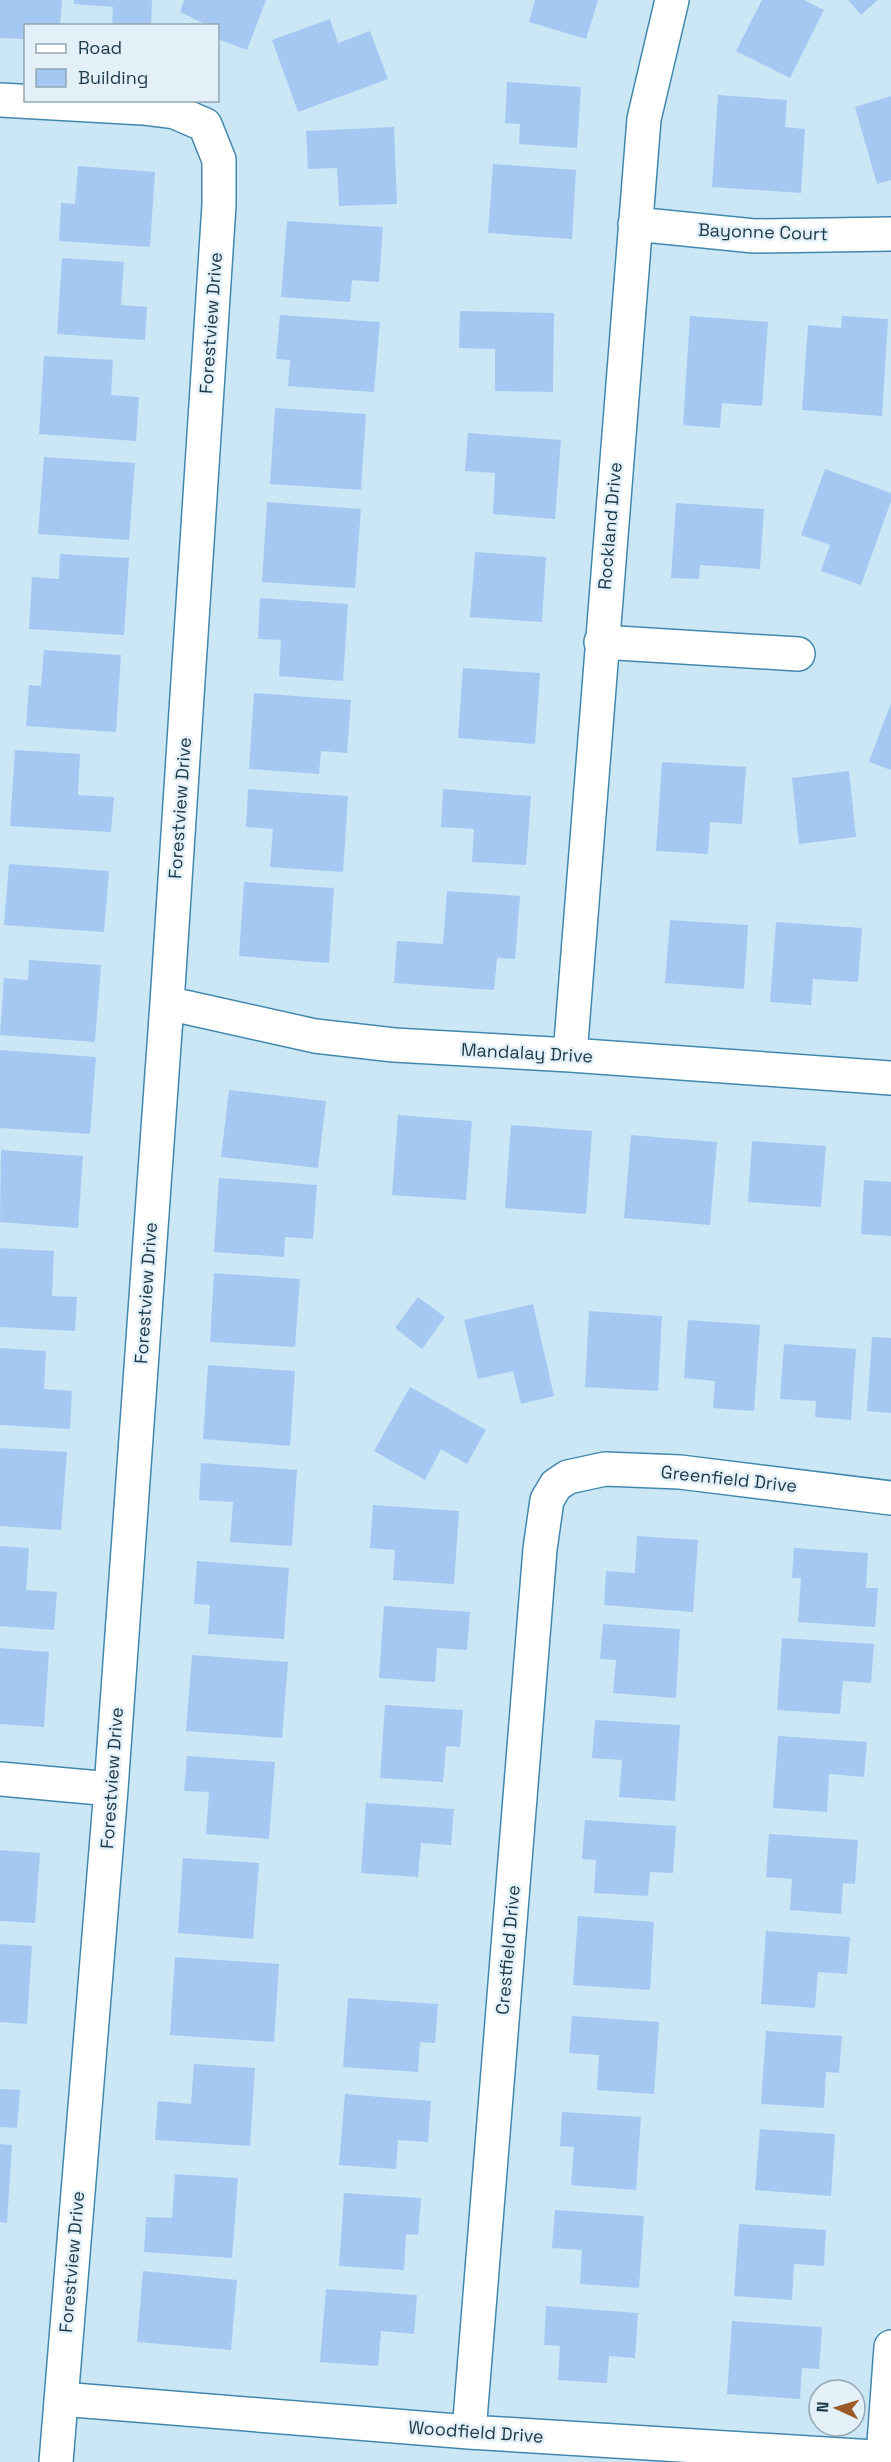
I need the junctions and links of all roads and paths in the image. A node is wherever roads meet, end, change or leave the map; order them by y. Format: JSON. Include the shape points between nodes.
{"nodes":[{"id":1,"x":672,"y":0,"type":"edge"},
{"id":2,"x":0,"y":100,"type":"edge"},
{"id":3,"x":24,"y":101,"type":"edge"},
{"id":4,"x":36,"y":102,"type":"edge"},
{"id":5,"x":635,"y":224,"type":"junction"},
{"id":6,"x":891,"y":234,"type":"edge"},
{"id":7,"x":601,"y":642,"type":"junction"},
{"id":8,"x":798,"y":654,"type":"dead end"},
{"id":9,"x":167,"y":1003,"type":"junction"},
{"id":10,"x":570,"y":1055,"type":"junction"},
{"id":11,"x":891,"y":1078,"type":"edge"},
{"id":12,"x":568,"y":1477,"type":"joint"},
{"id":13,"x":891,"y":1498,"type":"edge"},
{"id":14,"x":0,"y":1779,"type":"edge"},
{"id":15,"x":111,"y":1789,"type":"junction"},
{"id":16,"x":891,"y":2346,"type":"edge"},
{"id":17,"x":61,"y":2399,"type":"junction"},
{"id":18,"x":469,"y":2432,"type":"junction"},
{"id":19,"x":887,"y":2457,"type":"edge"},
{"id":20,"x":56,"y":2462,"type":"edge"}],
"edges":[{"from":1,"to":5,"type":"street","name":"Rockland Drive","via":[[644,119]]},
{"from":2,"to":3,"type":"street","name":"Forestview Drive"},
{"from":4,"to":9,"type":"street","name":"Forestview Drive","via":[[175,112],[205,125],[219,160]]},
{"from":5,"to":6,"type":"street","name":"Bayonne Court","via":[[754,236]]},
{"from":5,"to":7,"type":"street","name":"Rockland Drive"},
{"from":7,"to":8,"type":"street"},
{"from":7,"to":10,"type":"street","name":"Rockland Drive"},
{"from":9,"to":10,"type":"street","name":"Mandalay Drive","via":[[315,1036],[394,1045]]},
{"from":9,"to":15,"type":"street","name":"Forestview Drive"},
{"from":10,"to":11,"type":"street","name":"Mandalay Drive"},
{"from":12,"to":13,"type":"street","name":"Greenfield Drive","via":[[605,1468],[680,1472]]},
{"from":12,"to":18,"type":"street","name":"Crestfield Drive","via":[[556,1485],[547,1500],[540,1549]]},
{"from":14,"to":15,"type":"street"},
{"from":15,"to":17,"type":"street","name":"Forestview Drive"},
{"from":16,"to":19,"type":"street"},
{"from":17,"to":18,"type":"street","name":"Woodfield Drive"},
{"from":17,"to":20,"type":"street","name":"Forestview Drive"},
{"from":18,"to":19,"type":"street","name":"Woodfield Drive"}]}
